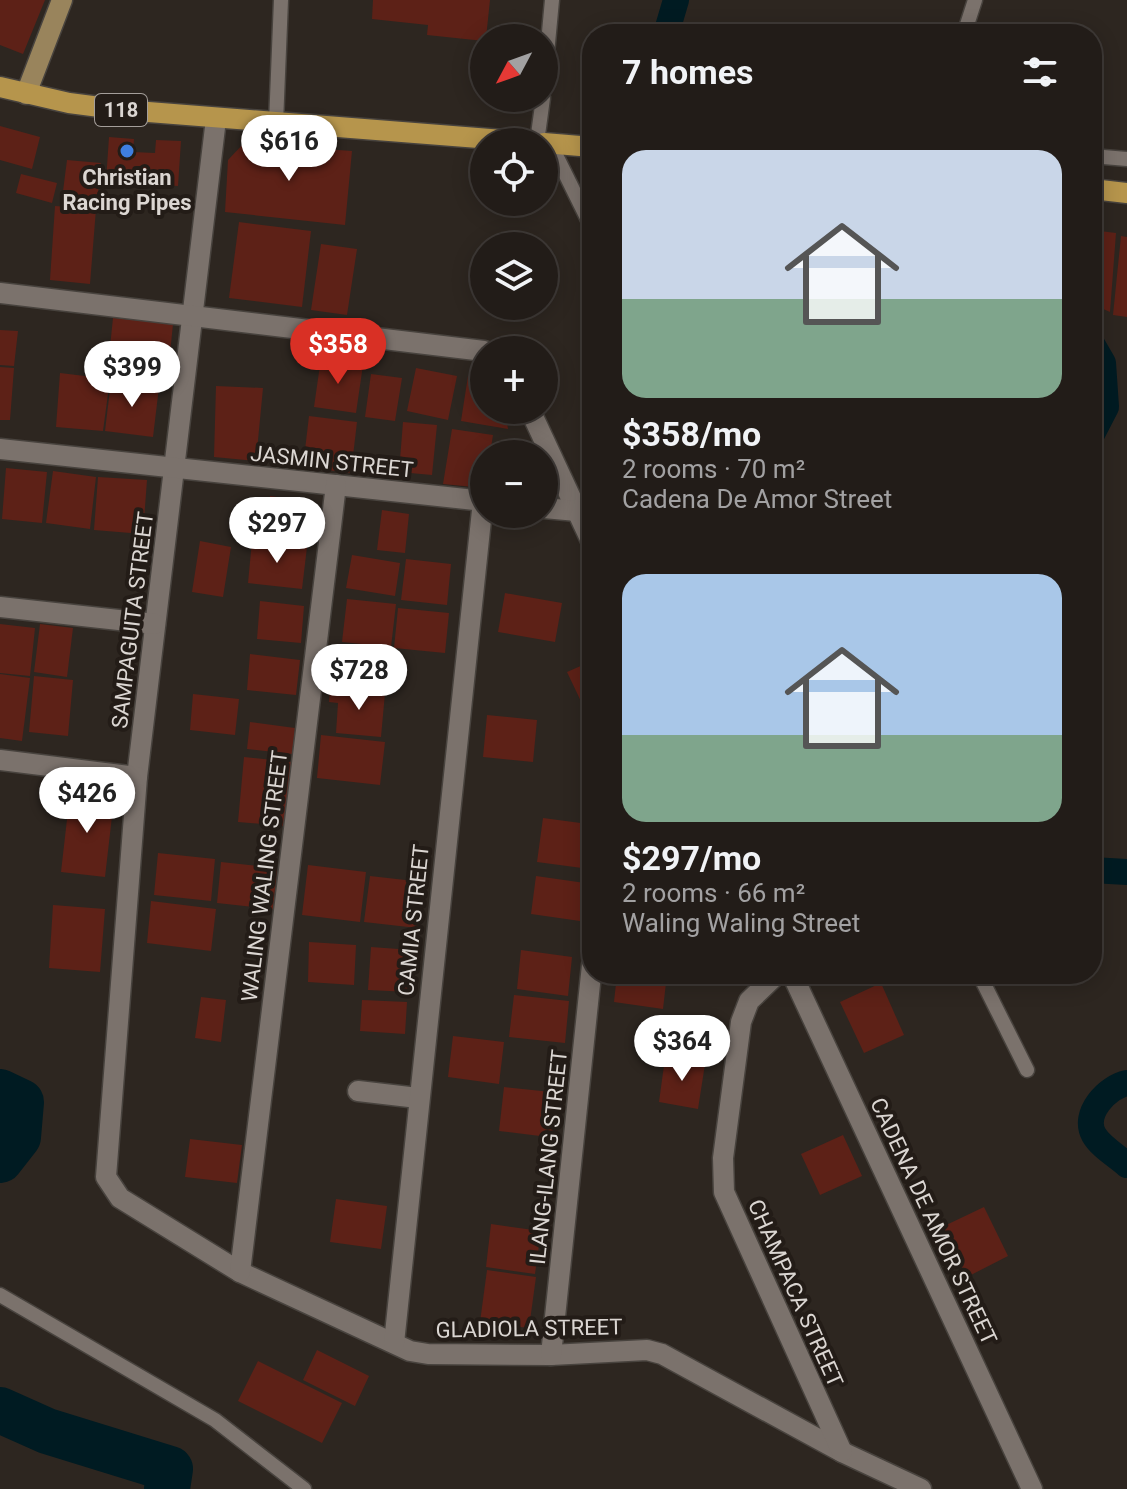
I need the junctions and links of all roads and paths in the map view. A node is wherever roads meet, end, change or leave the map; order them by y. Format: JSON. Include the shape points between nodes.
{"nodes":[{"id":1,"x":62,"y":0,"type":"edge"},
{"id":2,"x":281,"y":0,"type":"edge"},
{"id":3,"x":552,"y":0,"type":"edge"},
{"id":4,"x":975,"y":0,"type":"edge"},
{"id":5,"x":550,"y":24,"type":"edge"},
{"id":6,"x":967,"y":24,"type":"edge"},
{"id":7,"x":0,"y":87,"type":"edge"},
{"id":8,"x":26,"y":94,"type":"junction"},
{"id":9,"x":216,"y":119,"type":"junction"},
{"id":10,"x":276,"y":123,"type":"junction"},
{"id":11,"x":470,"y":138,"type":"edge"},
{"id":12,"x":558,"y":144,"type":"edge"},
{"id":13,"x":582,"y":146,"type":"edge"},
{"id":14,"x":1102,"y":157,"type":"edge"},
{"id":15,"x":1127,"y":159,"type":"edge"},
{"id":16,"x":558,"y":168,"type":"edge"},
{"id":17,"x":1102,"y":190,"type":"edge"},
{"id":18,"x":1127,"y":193,"type":"edge"},
{"id":19,"x":582,"y":210,"type":"edge"},
{"id":20,"x":0,"y":293,"type":"edge"},
{"id":21,"x":193,"y":315,"type":"junction"},
{"id":22,"x":470,"y":349,"type":"edge"},
{"id":23,"x":537,"y":424,"type":"edge"},
{"id":24,"x":0,"y":449,"type":"edge"},
{"id":25,"x":174,"y":468,"type":"junction"},
{"id":26,"x":336,"y":485,"type":"junction"},
{"id":27,"x":470,"y":500,"type":"edge"},
{"id":28,"x":558,"y":509,"type":"edge"},
{"id":29,"x":577,"y":511,"type":"junction"},
{"id":30,"x":582,"y":522,"type":"edge"},
{"id":31,"x":480,"y":528,"type":"edge"},
{"id":32,"x":0,"y":607,"type":"edge"},
{"id":33,"x":155,"y":624,"type":"junction"},
{"id":34,"x":0,"y":760,"type":"edge"},
{"id":35,"x":137,"y":777,"type":"junction"},
{"id":36,"x":590,"y":984,"type":"edge"},
{"id":37,"x":764,"y":984,"type":"edge"},
{"id":38,"x":797,"y":984,"type":"edge"},
{"id":39,"x":984,"y":984,"type":"edge"},
{"id":40,"x":1027,"y":1070,"type":"dead end"},
{"id":41,"x":358,"y":1091,"type":"dead end"},
{"id":42,"x":418,"y":1098,"type":"junction"},
{"id":43,"x":106,"y":1177,"type":"joint"},
{"id":44,"x":240,"y":1272,"type":"junction"},
{"id":45,"x":0,"y":1295,"type":"edge"},
{"id":46,"x":394,"y":1343,"type":"junction"},
{"id":47,"x":551,"y":1355,"type":"junction"},
{"id":48,"x":842,"y":1452,"type":"junction"},
{"id":49,"x":304,"y":1489,"type":"edge"},
{"id":50,"x":921,"y":1489,"type":"edge"},
{"id":51,"x":1032,"y":1489,"type":"edge"}],
"edges":[{"from":1,"to":8,"type":"street"},
{"from":2,"to":10,"type":"lane"},
{"from":3,"to":5,"type":"lane"},
{"from":4,"to":6,"type":"lane"},
{"from":7,"to":8,"type":"main road","number":"118"},
{"from":8,"to":9,"type":"main road","number":"118"},
{"from":9,"to":10,"type":"main road","number":"118"},
{"from":9,"to":21,"type":"street","name":"SAMPAGUITA STREET"},
{"from":10,"to":11,"type":"main road","number":"118"},
{"from":12,"to":13,"type":"main road"},
{"from":14,"to":15,"type":"lane"},
{"from":16,"to":19,"type":"lane"},
{"from":17,"to":18,"type":"main road"},
{"from":20,"to":21,"type":"street"},
{"from":21,"to":22,"type":"street"},
{"from":21,"to":25,"type":"street","name":"SAMPAGUITA STREET"},
{"from":23,"to":29,"type":"street"},
{"from":24,"to":25,"type":"street","name":"JASMIN STREET"},
{"from":25,"to":26,"type":"street","name":"JASMIN STREET"},
{"from":25,"to":33,"type":"street","name":"SAMPAGUITA STREET"},
{"from":26,"to":27,"type":"street","name":"JASMIN STREET"},
{"from":26,"to":44,"type":"street","name":"WALING WALING STREET"},
{"from":28,"to":29,"type":"street"},
{"from":29,"to":30,"type":"street"},
{"from":31,"to":42,"type":"street","name":"CAMIA STREET"},
{"from":32,"to":33,"type":"street"},
{"from":33,"to":35,"type":"street","name":"SAMPAGUITA STREET"},
{"from":34,"to":35,"type":"street"},
{"from":35,"to":43,"type":"street","name":"SAMPAGUITA STREET"},
{"from":36,"to":47,"type":"street","name":"ILANG-ILANG STREET"},
{"from":37,"to":48,"type":"street","name":"CHAMPACA STREET","via":[[741,1022],[723,1158],[724,1192]]},
{"from":38,"to":51,"type":"street","name":"CADENA DE AMOR STREET"},
{"from":39,"to":40,"type":"lane"},
{"from":41,"to":42,"type":"street"},
{"from":42,"to":46,"type":"street","name":"CAMIA STREET"},
{"from":43,"to":44,"type":"street","name":"GLADIOLA STREET","via":[[120,1198]]},
{"from":44,"to":46,"type":"street","name":"GLADIOLA STREET"},
{"from":45,"to":49,"type":"lane","via":[[215,1420]]},
{"from":46,"to":47,"type":"street","name":"GLADIOLA STREET","via":[[428,1354]]},
{"from":47,"to":48,"type":"street","name":"GLADIOLA STREET","via":[[647,1350],[662,1354]]},
{"from":48,"to":50,"type":"street","name":"GLADIOLA STREET"}]}
